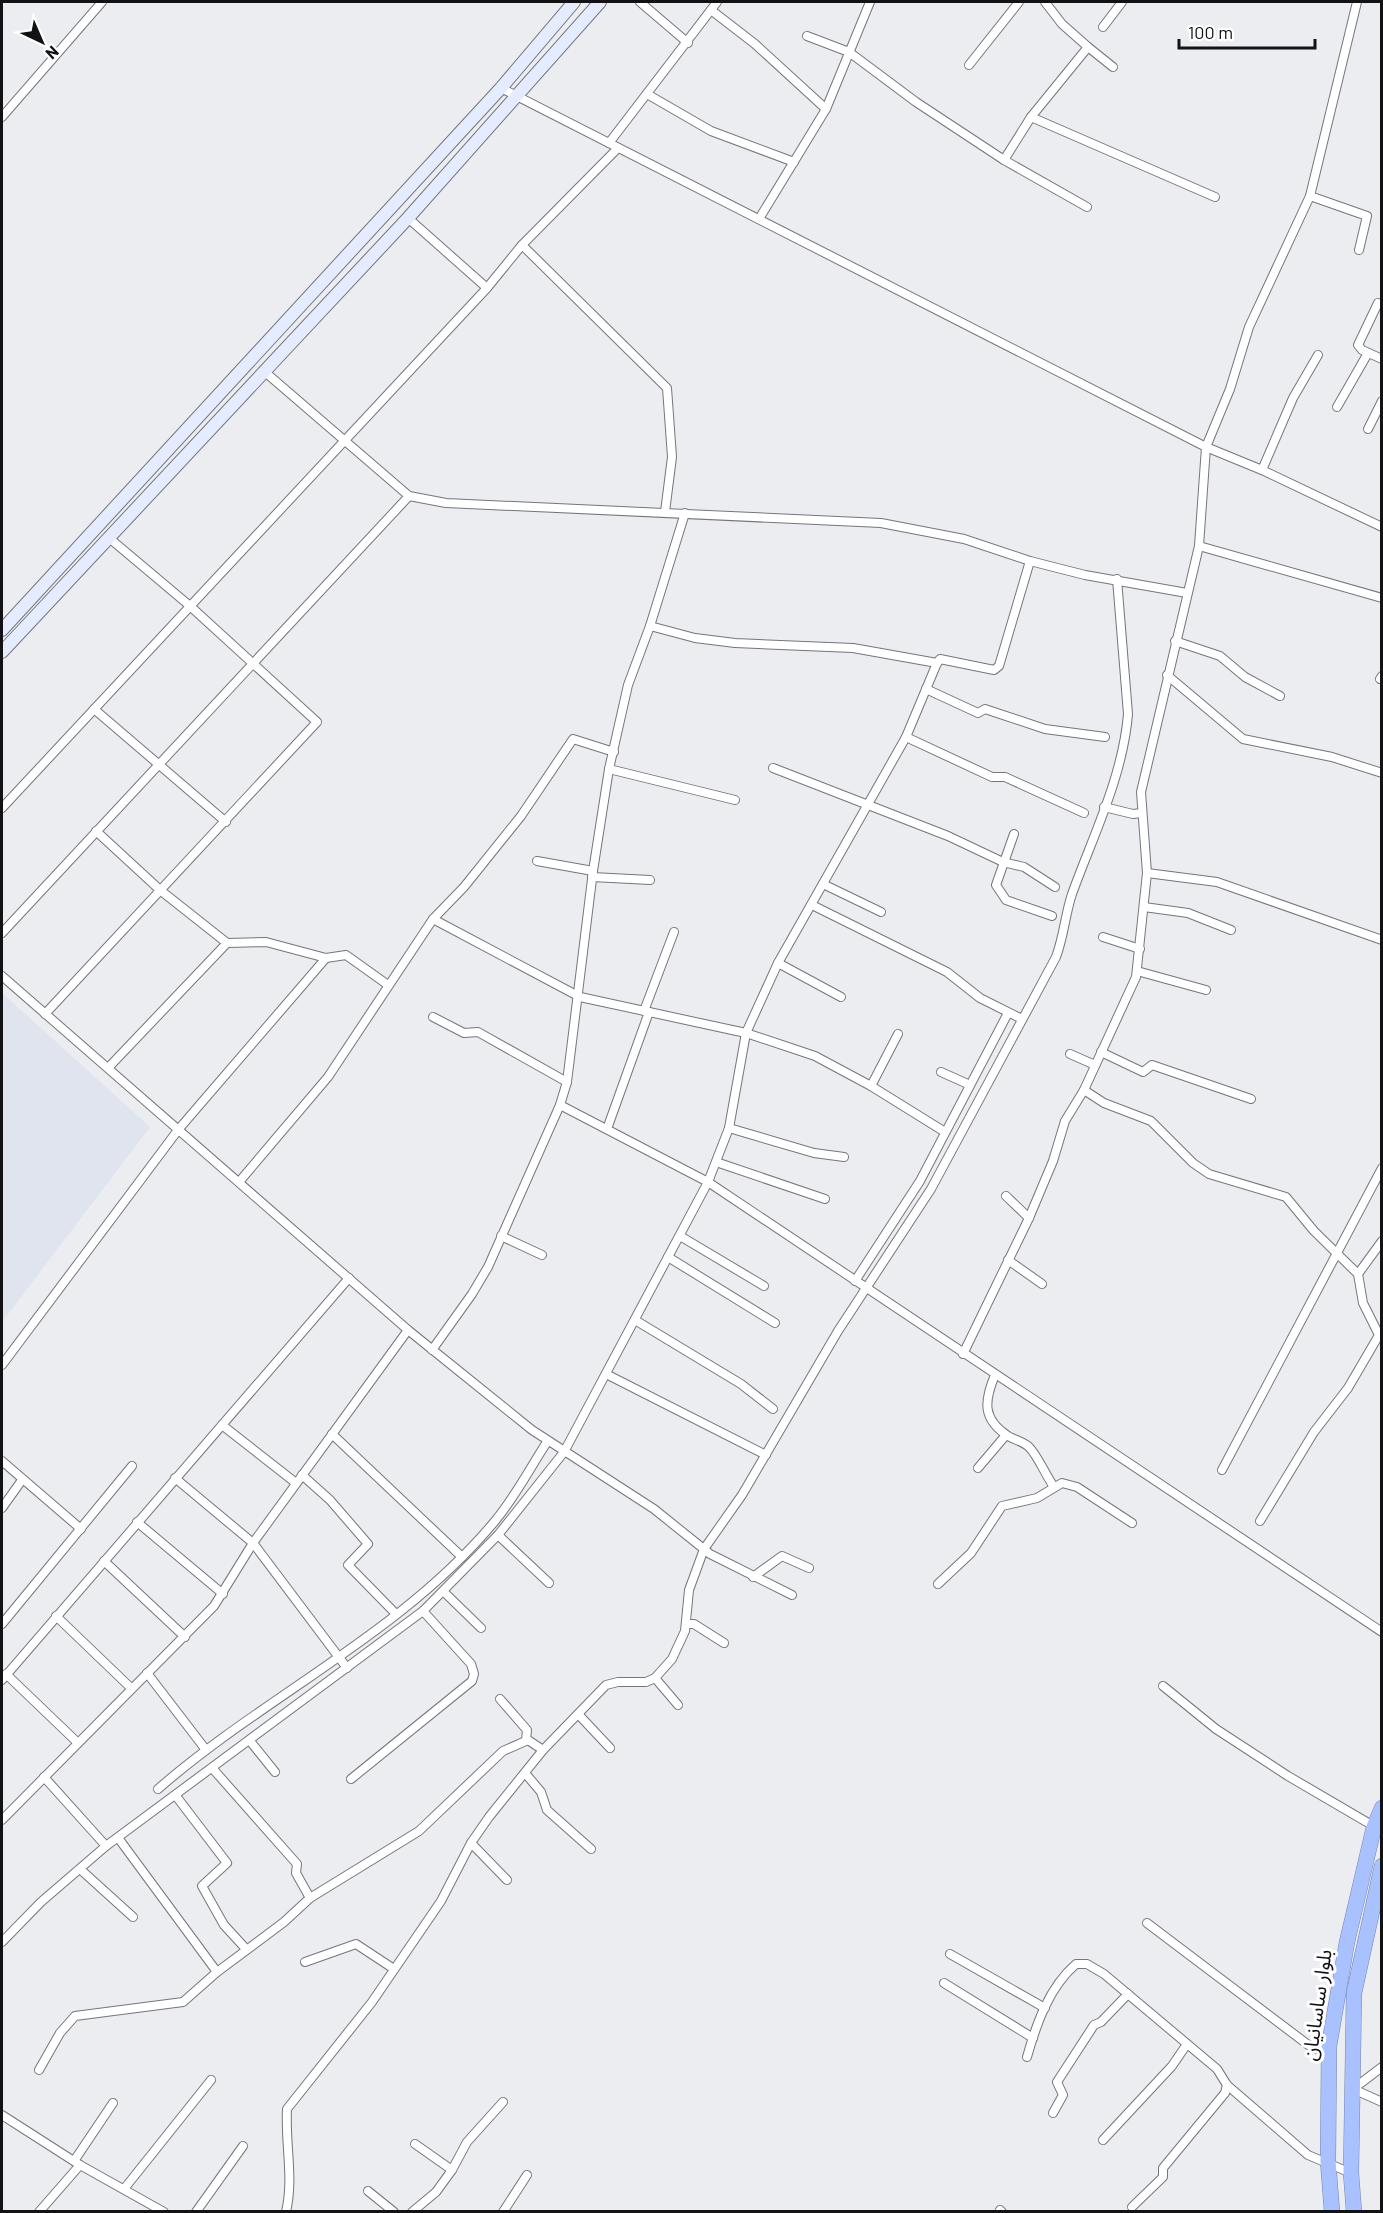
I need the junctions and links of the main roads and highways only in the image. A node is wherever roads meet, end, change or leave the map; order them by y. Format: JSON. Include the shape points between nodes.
{"nodes":[{"id":1,"x":1382,"y":1808,"type":"edge"},
{"id":2,"x":1378,"y":1829,"type":"edge"},
{"id":3,"x":1382,"y":1866,"type":"edge"},
{"id":4,"x":1332,"y":2211,"type":"edge"},
{"id":5,"x":1354,"y":2211,"type":"edge"}],
"edges":[{"from":1,"to":2,"type":"highway","name":"بلوار ساسانیان"},
{"from":2,"to":4,"type":"highway","name":"بلوار ساسانیان","via":[[1347,1942],[1329,2046],[1328,2162]]},
{"from":3,"to":5,"type":"highway","name":"بلوار ساسانیان","via":[[1354,1993]]}]}
